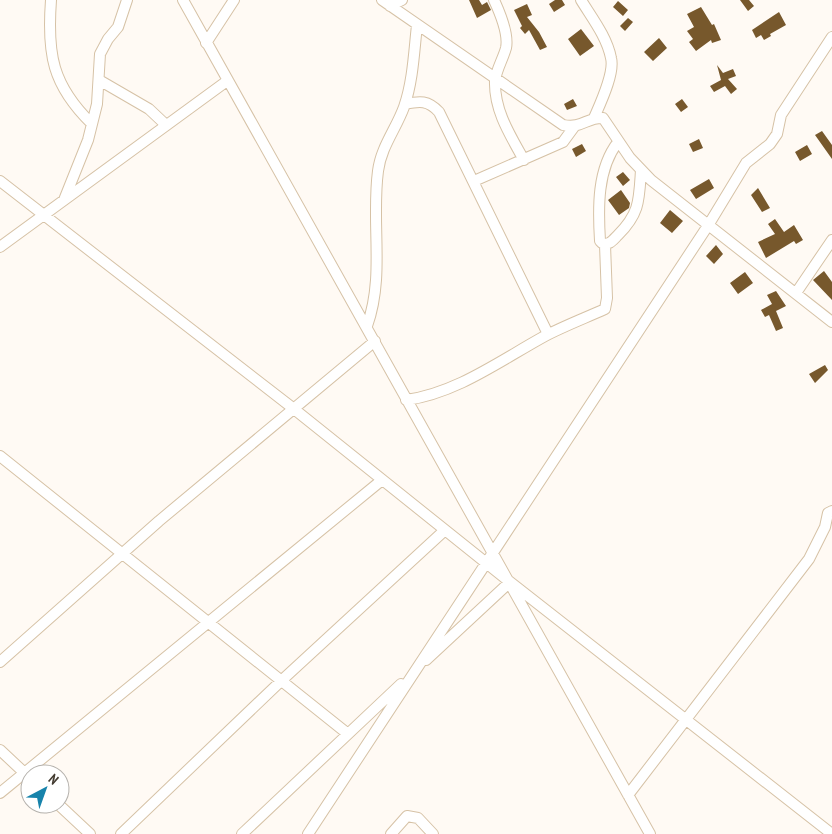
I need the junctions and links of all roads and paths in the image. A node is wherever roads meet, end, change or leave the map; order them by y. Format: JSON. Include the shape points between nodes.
{"nodes":[{"id":1,"x":128,"y":0,"type":"edge"},
{"id":2,"x":183,"y":0,"type":"edge"},
{"id":3,"x":234,"y":0,"type":"edge"},
{"id":4,"x":402,"y":0,"type":"edge"},
{"id":5,"x":494,"y":0,"type":"edge"},
{"id":6,"x":581,"y":0,"type":"edge"},
{"id":7,"x":50,"y":1,"type":"edge"},
{"id":8,"x":386,"y":3,"type":"edge"},
{"id":9,"x":417,"y":24,"type":"junction"},
{"id":10,"x":832,"y":37,"type":"edge"},
{"id":11,"x":206,"y":42,"type":"junction"},
{"id":12,"x":495,"y":78,"type":"junction"},
{"id":13,"x":99,"y":80,"type":"junction"},
{"id":14,"x":227,"y":81,"type":"junction"},
{"id":15,"x":405,"y":104,"type":"junction"},
{"id":16,"x":594,"y":118,"type":"junction"},
{"id":17,"x":92,"y":124,"type":"junction"},
{"id":18,"x":166,"y":125,"type":"junction"},
{"id":19,"x":574,"y":127,"type":"junction"},
{"id":20,"x":618,"y":142,"type":"junction"},
{"id":21,"x":524,"y":160,"type":"junction"},
{"id":22,"x":641,"y":170,"type":"junction"},
{"id":23,"x":0,"y":181,"type":"edge"},
{"id":24,"x":474,"y":181,"type":"junction"},
{"id":25,"x":64,"y":200,"type":"junction"},
{"id":26,"x":45,"y":214,"type":"junction"},
{"id":27,"x":709,"y":224,"type":"junction"},
{"id":28,"x":832,"y":240,"type":"edge"},
{"id":29,"x":605,"y":245,"type":"junction"},
{"id":30,"x":0,"y":247,"type":"edge"},
{"id":31,"x":796,"y":293,"type":"junction"},
{"id":32,"x":832,"y":322,"type":"edge"},
{"id":33,"x":367,"y":326,"type":"junction"},
{"id":34,"x":548,"y":334,"type":"junction"},
{"id":35,"x":376,"y":342,"type":"junction"},
{"id":36,"x":406,"y":400,"type":"junction"},
{"id":37,"x":294,"y":409,"type":"junction"},
{"id":38,"x":0,"y":456,"type":"edge"},
{"id":39,"x":382,"y":480,"type":"junction"},
{"id":40,"x":832,"y":511,"type":"edge"},
{"id":41,"x":445,"y":530,"type":"junction"},
{"id":42,"x":493,"y":551,"type":"junction"},
{"id":43,"x":123,"y":554,"type":"junction"},
{"id":44,"x":485,"y":562,"type":"junction"},
{"id":45,"x":510,"y":582,"type":"junction"},
{"id":46,"x":209,"y":623,"type":"junction"},
{"id":47,"x":0,"y":662,"type":"edge"},
{"id":48,"x":414,"y":672,"type":"junction"},
{"id":49,"x":281,"y":680,"type":"junction"},
{"id":50,"x":685,"y":719,"type":"junction"},
{"id":51,"x":348,"y":734,"type":"junction"},
{"id":52,"x":0,"y":750,"type":"edge"},
{"id":53,"x":41,"y":764,"type":"edge"},
{"id":54,"x":20,"y":769,"type":"edge"},
{"id":55,"x":20,"y":780,"type":"edge"},
{"id":56,"x":0,"y":793,"type":"edge"},
{"id":57,"x":628,"y":794,"type":"junction"},
{"id":58,"x":69,"y":814,"type":"edge"},
{"id":59,"x":647,"y":832,"type":"edge"},
{"id":60,"x":90,"y":834,"type":"edge"},
{"id":61,"x":121,"y":834,"type":"edge"},
{"id":62,"x":242,"y":834,"type":"edge"},
{"id":63,"x":308,"y":834,"type":"edge"},
{"id":64,"x":391,"y":834,"type":"edge"},
{"id":65,"x":432,"y":834,"type":"edge"},
{"id":66,"x":832,"y":834,"type":"edge"}],
"edges":[{"from":1,"to":13,"type":"street","via":[[118,27],[100,54]]},
{"from":2,"to":11,"type":"street"},
{"from":3,"to":11,"type":"street"},
{"from":4,"to":8,"type":"street"},
{"from":5,"to":12,"type":"street","via":[[501,14],[506,46]]},
{"from":6,"to":16,"type":"street","via":[[603,35],[612,60]]},
{"from":7,"to":17,"type":"street","via":[[52,56],[63,91]]},
{"from":8,"to":9,"type":"street"},
{"from":9,"to":12,"type":"street"},
{"from":9,"to":15,"type":"street"},
{"from":10,"to":27,"type":"street","via":[[781,115],[777,134],[770,144],[746,162]]},
{"from":11,"to":14,"type":"street"},
{"from":12,"to":19,"type":"street","via":[[563,125]]},
{"from":12,"to":21,"type":"street","via":[[495,96],[505,126]]},
{"from":13,"to":17,"type":"street"},
{"from":13,"to":18,"type":"street","via":[[148,109]]},
{"from":14,"to":18,"type":"street"},
{"from":14,"to":33,"type":"street"},
{"from":15,"to":24,"type":"street","via":[[420,100],[431,103],[439,112]]},
{"from":15,"to":33,"type":"street","via":[[386,143],[378,169],[378,253],[374,304]]},
{"from":16,"to":19,"type":"street"},
{"from":16,"to":20,"type":"street","via":[[603,118]]},
{"from":17,"to":25,"type":"street"},
{"from":18,"to":25,"type":"street"},
{"from":19,"to":21,"type":"street","via":[[563,142]]},
{"from":20,"to":22,"type":"street"},
{"from":20,"to":29,"type":"street","via":[[611,151],[597,205],[600,241]]},
{"from":21,"to":24,"type":"street"},
{"from":22,"to":27,"type":"street"},
{"from":22,"to":29,"type":"street","via":[[639,203],[633,219]]},
{"from":23,"to":26,"type":"street"},
{"from":24,"to":34,"type":"street"},
{"from":25,"to":26,"type":"street"},
{"from":26,"to":30,"type":"street"},
{"from":26,"to":37,"type":"street"},
{"from":27,"to":31,"type":"street"},
{"from":27,"to":42,"type":"street"},
{"from":28,"to":31,"type":"street"},
{"from":29,"to":34,"type":"street","via":[[607,298],[604,309]]},
{"from":31,"to":32,"type":"street"},
{"from":33,"to":35,"type":"street"},
{"from":34,"to":36,"type":"street","via":[[454,387],[426,398]]},
{"from":35,"to":36,"type":"street"},
{"from":35,"to":37,"type":"street"},
{"from":36,"to":42,"type":"street"},
{"from":37,"to":39,"type":"street"},
{"from":37,"to":43,"type":"street"},
{"from":38,"to":43,"type":"street"},
{"from":39,"to":41,"type":"street"},
{"from":39,"to":46,"type":"street"},
{"from":40,"to":50,"type":"street","via":[[809,559]]},
{"from":41,"to":44,"type":"street"},
{"from":41,"to":49,"type":"street"},
{"from":42,"to":44,"type":"street"},
{"from":42,"to":45,"type":"street"},
{"from":43,"to":46,"type":"street"},
{"from":43,"to":47,"type":"street"},
{"from":44,"to":45,"type":"street"},
{"from":44,"to":48,"type":"street"},
{"from":45,"to":48,"type":"street"},
{"from":45,"to":50,"type":"street"},
{"from":45,"to":57,"type":"street"},
{"from":46,"to":49,"type":"street"},
{"from":46,"to":53,"type":"street"},
{"from":48,"to":51,"type":"street"},
{"from":48,"to":63,"type":"street"},
{"from":49,"to":51,"type":"street"},
{"from":49,"to":61,"type":"street"},
{"from":50,"to":57,"type":"street"},
{"from":50,"to":66,"type":"street"},
{"from":51,"to":62,"type":"street"},
{"from":52,"to":54,"type":"street"},
{"from":55,"to":56,"type":"street"},
{"from":57,"to":59,"type":"street"},
{"from":58,"to":60,"type":"street"},
{"from":64,"to":65,"type":"street","via":[[407,816],[418,818]]}]}
